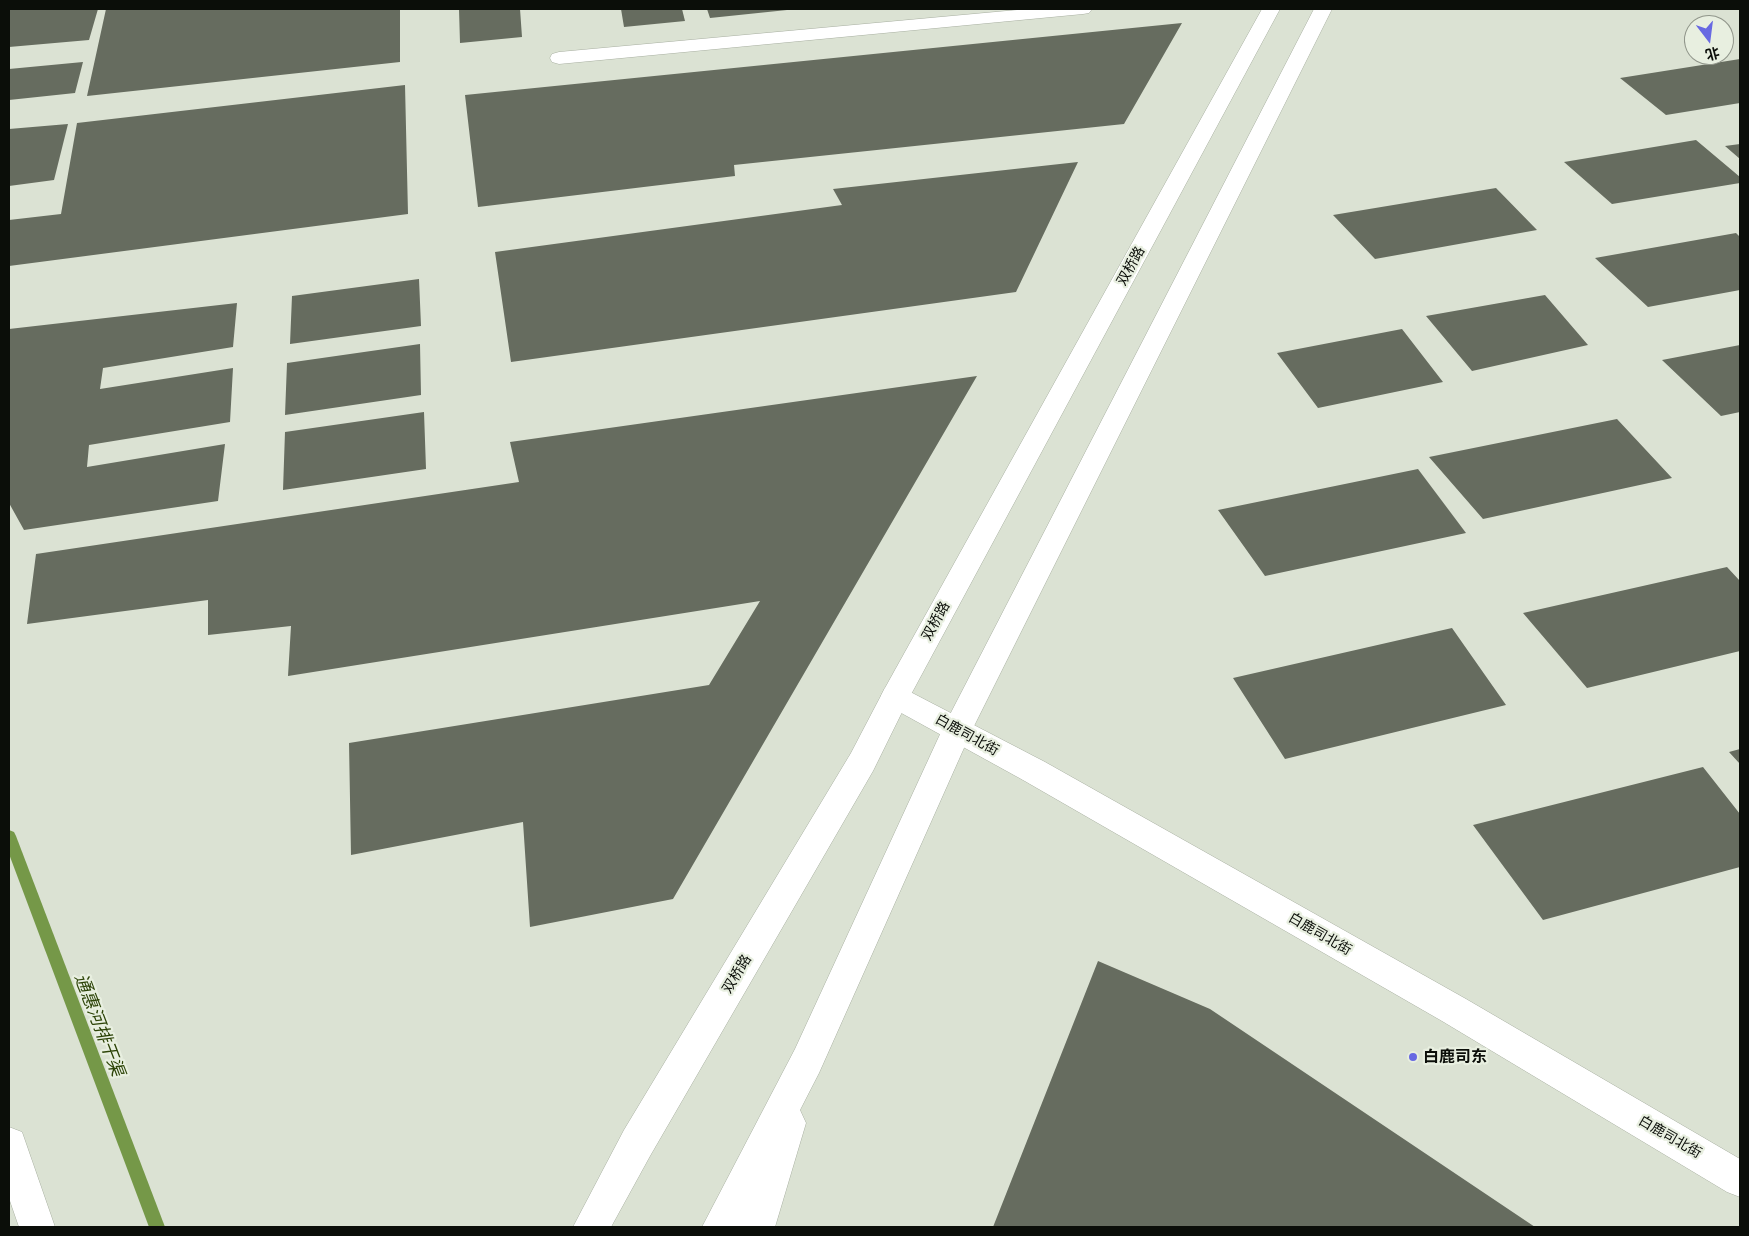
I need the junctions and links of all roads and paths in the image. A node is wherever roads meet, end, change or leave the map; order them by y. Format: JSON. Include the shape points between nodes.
{"nodes":[{"id":1,"x":1082,"y":9,"type":"edge"},
{"id":2,"x":1271,"y":9,"type":"edge"},
{"id":3,"x":1323,"y":9,"type":"edge"},
{"id":4,"x":559,"y":58,"type":"dead end"},
{"id":5,"x":895,"y":696,"type":"junction"},
{"id":6,"x":957,"y":730,"type":"junction"},
{"id":7,"x":807,"y":1061,"type":"junction"},
{"id":8,"x":9,"y":1145,"type":"edge"},
{"id":9,"x":1740,"y":1179,"type":"edge"},
{"id":10,"x":37,"y":1227,"type":"edge"},
{"id":11,"x":590,"y":1227,"type":"edge"},
{"id":12,"x":720,"y":1227,"type":"edge"},
{"id":13,"x":757,"y":1227,"type":"edge"}],
"edges":[{"from":1,"to":4,"type":"street"},
{"from":2,"to":5,"type":"street","name":"双桥路"},
{"from":3,"to":6,"type":"street"},
{"from":5,"to":6,"type":"street","name":"白鹿司北街"},
{"from":5,"to":11,"type":"street","name":"双桥路","via":[[862,762]]},
{"from":6,"to":7,"type":"street"},
{"from":6,"to":9,"type":"street","name":"白鹿司北街","via":[[1454,1010]]},
{"from":7,"to":12,"type":"street"},
{"from":7,"to":13,"type":"street"},
{"from":8,"to":10,"type":"street"}]}
